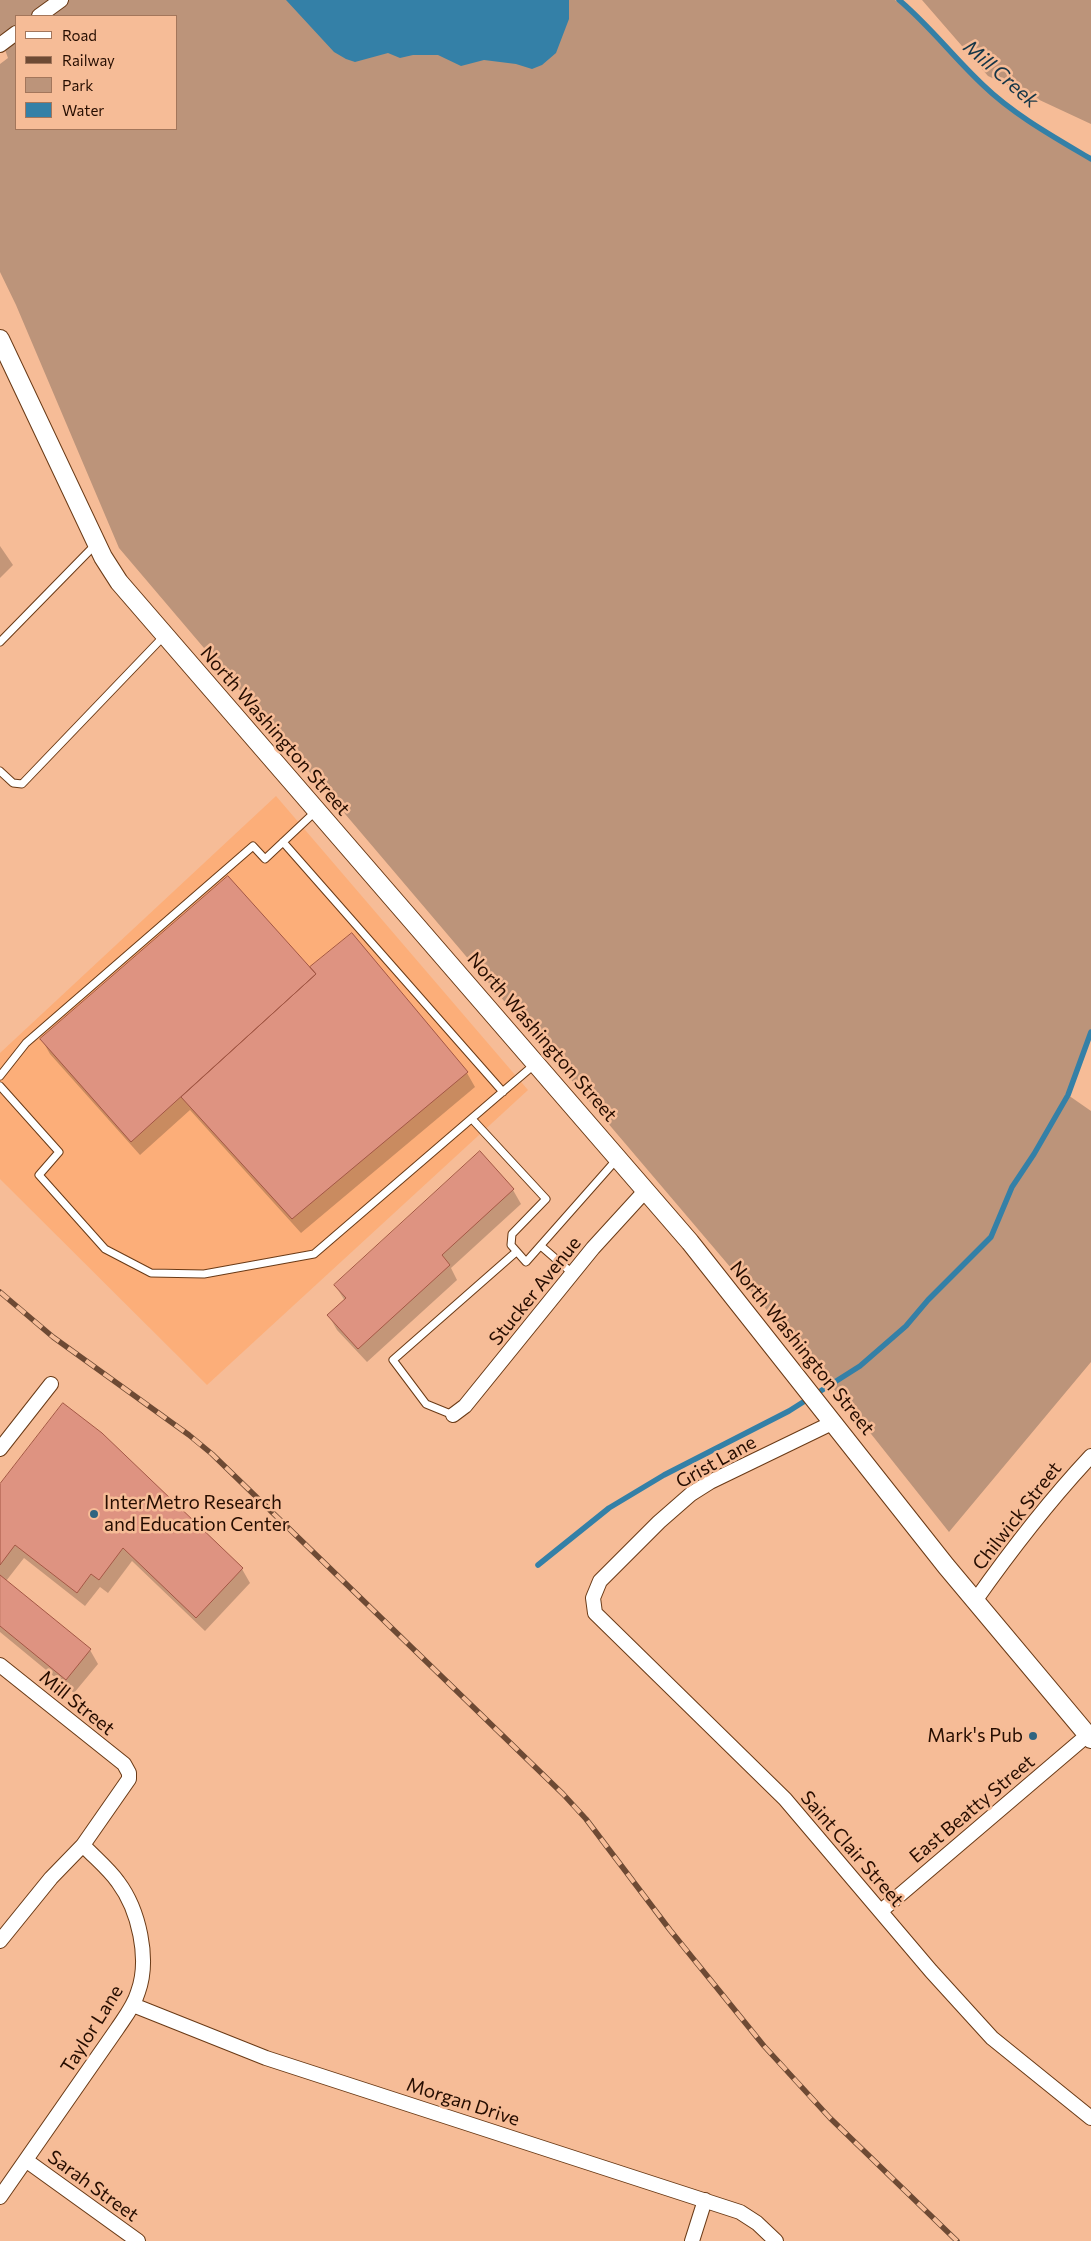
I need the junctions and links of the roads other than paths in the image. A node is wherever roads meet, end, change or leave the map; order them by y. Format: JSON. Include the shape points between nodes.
{"nodes":[{"id":1,"x":61,"y":0,"type":"edge"},
{"id":2,"x":40,"y":15,"type":"edge"},
{"id":3,"x":15,"y":34,"type":"edge"},
{"id":4,"x":0,"y":45,"type":"edge"},
{"id":5,"x":0,"y":339,"type":"edge"},
{"id":6,"x":96,"y":543,"type":"junction"},
{"id":7,"x":164,"y":636,"type":"junction"},
{"id":8,"x":0,"y":642,"type":"edge"},
{"id":9,"x":0,"y":770,"type":"edge"},
{"id":10,"x":317,"y":811,"type":"junction"},
{"id":11,"x":283,"y":842,"type":"junction"},
{"id":12,"x":537,"y":1063,"type":"junction"},
{"id":13,"x":0,"y":1076,"type":"edge"},
{"id":14,"x":0,"y":1086,"type":"edge"},
{"id":15,"x":503,"y":1092,"type":"junction"},
{"id":16,"x":472,"y":1119,"type":"junction"},
{"id":17,"x":618,"y":1157,"type":"junction"},
{"id":18,"x":646,"y":1190,"type":"junction"},
{"id":19,"x":541,"y":1246,"type":"junction"},
{"id":20,"x":516,"y":1252,"type":"junction"},
{"id":21,"x":572,"y":1273,"type":"junction"},
{"id":22,"x":51,"y":1384,"type":"dead end"},
{"id":23,"x":453,"y":1415,"type":"joint"},
{"id":24,"x":834,"y":1422,"type":"junction"},
{"id":25,"x":0,"y":1449,"type":"edge"},
{"id":26,"x":1091,"y":1456,"type":"edge"},
{"id":27,"x":593,"y":1598,"type":"joint"},
{"id":28,"x":975,"y":1601,"type":"junction"},
{"id":29,"x":0,"y":1666,"type":"edge"},
{"id":30,"x":1090,"y":1736,"type":"edge"},
{"id":31,"x":83,"y":1845,"type":"junction"},
{"id":32,"x":881,"y":1912,"type":"junction"},
{"id":33,"x":0,"y":1941,"type":"edge"},
{"id":34,"x":133,"y":2005,"type":"junction"},
{"id":35,"x":1091,"y":2118,"type":"edge"},
{"id":36,"x":27,"y":2161,"type":"junction"},
{"id":37,"x":0,"y":2197,"type":"edge"},
{"id":38,"x":705,"y":2200,"type":"junction"},
{"id":39,"x":138,"y":2241,"type":"edge"},
{"id":40,"x":692,"y":2241,"type":"edge"},
{"id":41,"x":776,"y":2241,"type":"edge"}],
"edges":[{"from":1,"to":2,"type":"street"},
{"from":3,"to":4,"type":"street"},
{"from":5,"to":6,"type":"street","name":"North Washington Street"},
{"from":6,"to":7,"type":"street","name":"North Washington Street","via":[[119,582]]},
{"from":6,"to":8,"type":"lane"},
{"from":7,"to":9,"type":"lane","via":[[22,784],[13,783]]},
{"from":7,"to":10,"type":"street","name":"North Washington Street"},
{"from":10,"to":11,"type":"lane"},
{"from":10,"to":12,"type":"street","name":"North Washington Street"},
{"from":11,"to":13,"type":"lane","via":[[265,858],[252,846],[26,1043]]},
{"from":11,"to":15,"type":"lane"},
{"from":12,"to":15,"type":"lane"},
{"from":12,"to":17,"type":"street","name":"North Washington Street"},
{"from":14,"to":16,"type":"lane","via":[[59,1152],[39,1175],[105,1249],[151,1273],[204,1274],[314,1254]]},
{"from":15,"to":16,"type":"lane"},
{"from":16,"to":20,"type":"lane","via":[[546,1199],[512,1234],[511,1245]]},
{"from":17,"to":18,"type":"street","name":"North Washington Street"},
{"from":17,"to":19,"type":"lane"},
{"from":18,"to":21,"type":"street","name":"Stucker Avenue"},
{"from":18,"to":24,"type":"street","name":"North Washington Street"},
{"from":19,"to":20,"type":"lane","via":[[526,1262]]},
{"from":19,"to":21,"type":"lane"},
{"from":20,"to":23,"type":"lane","via":[[393,1360],[426,1404]]},
{"from":21,"to":23,"type":"street","name":"Stucker Avenue","via":[[465,1406]]},
{"from":22,"to":25,"type":"street"},
{"from":24,"to":27,"type":"street","name":"Grist Lane","via":[[691,1494],[600,1581]]},
{"from":24,"to":28,"type":"street","name":"North Washington Street"},
{"from":26,"to":28,"type":"street","name":"Chilwick Street","via":[[1023,1535]]},
{"from":27,"to":32,"type":"street","name":"Saint Clair Street","via":[[595,1614],[785,1799]]},
{"from":28,"to":30,"type":"street","name":"North Washington Street"},
{"from":29,"to":31,"type":"street","name":"Mill Street","via":[[124,1764],[129,1773],[129,1779]]},
{"from":30,"to":32,"type":"street","name":"East Beatty Street"},
{"from":31,"to":33,"type":"street","via":[[51,1878]]},
{"from":31,"to":34,"type":"street","name":"Taylor Lane","via":[[118,1882],[135,1916],[140,1933],[142,1974]]},
{"from":32,"to":35,"type":"street","name":"Saint Clair Street","via":[[992,2038]]},
{"from":34,"to":36,"type":"street","name":"Taylor Lane"},
{"from":34,"to":38,"type":"street","name":"Morgan Drive","via":[[266,2058]]},
{"from":36,"to":37,"type":"street","name":"Taylor Lane"},
{"from":36,"to":39,"type":"street","name":"Sarah Street"},
{"from":38,"to":40,"type":"street"},
{"from":38,"to":41,"type":"street","name":"Morgan Drive","via":[[740,2212]]}]}
